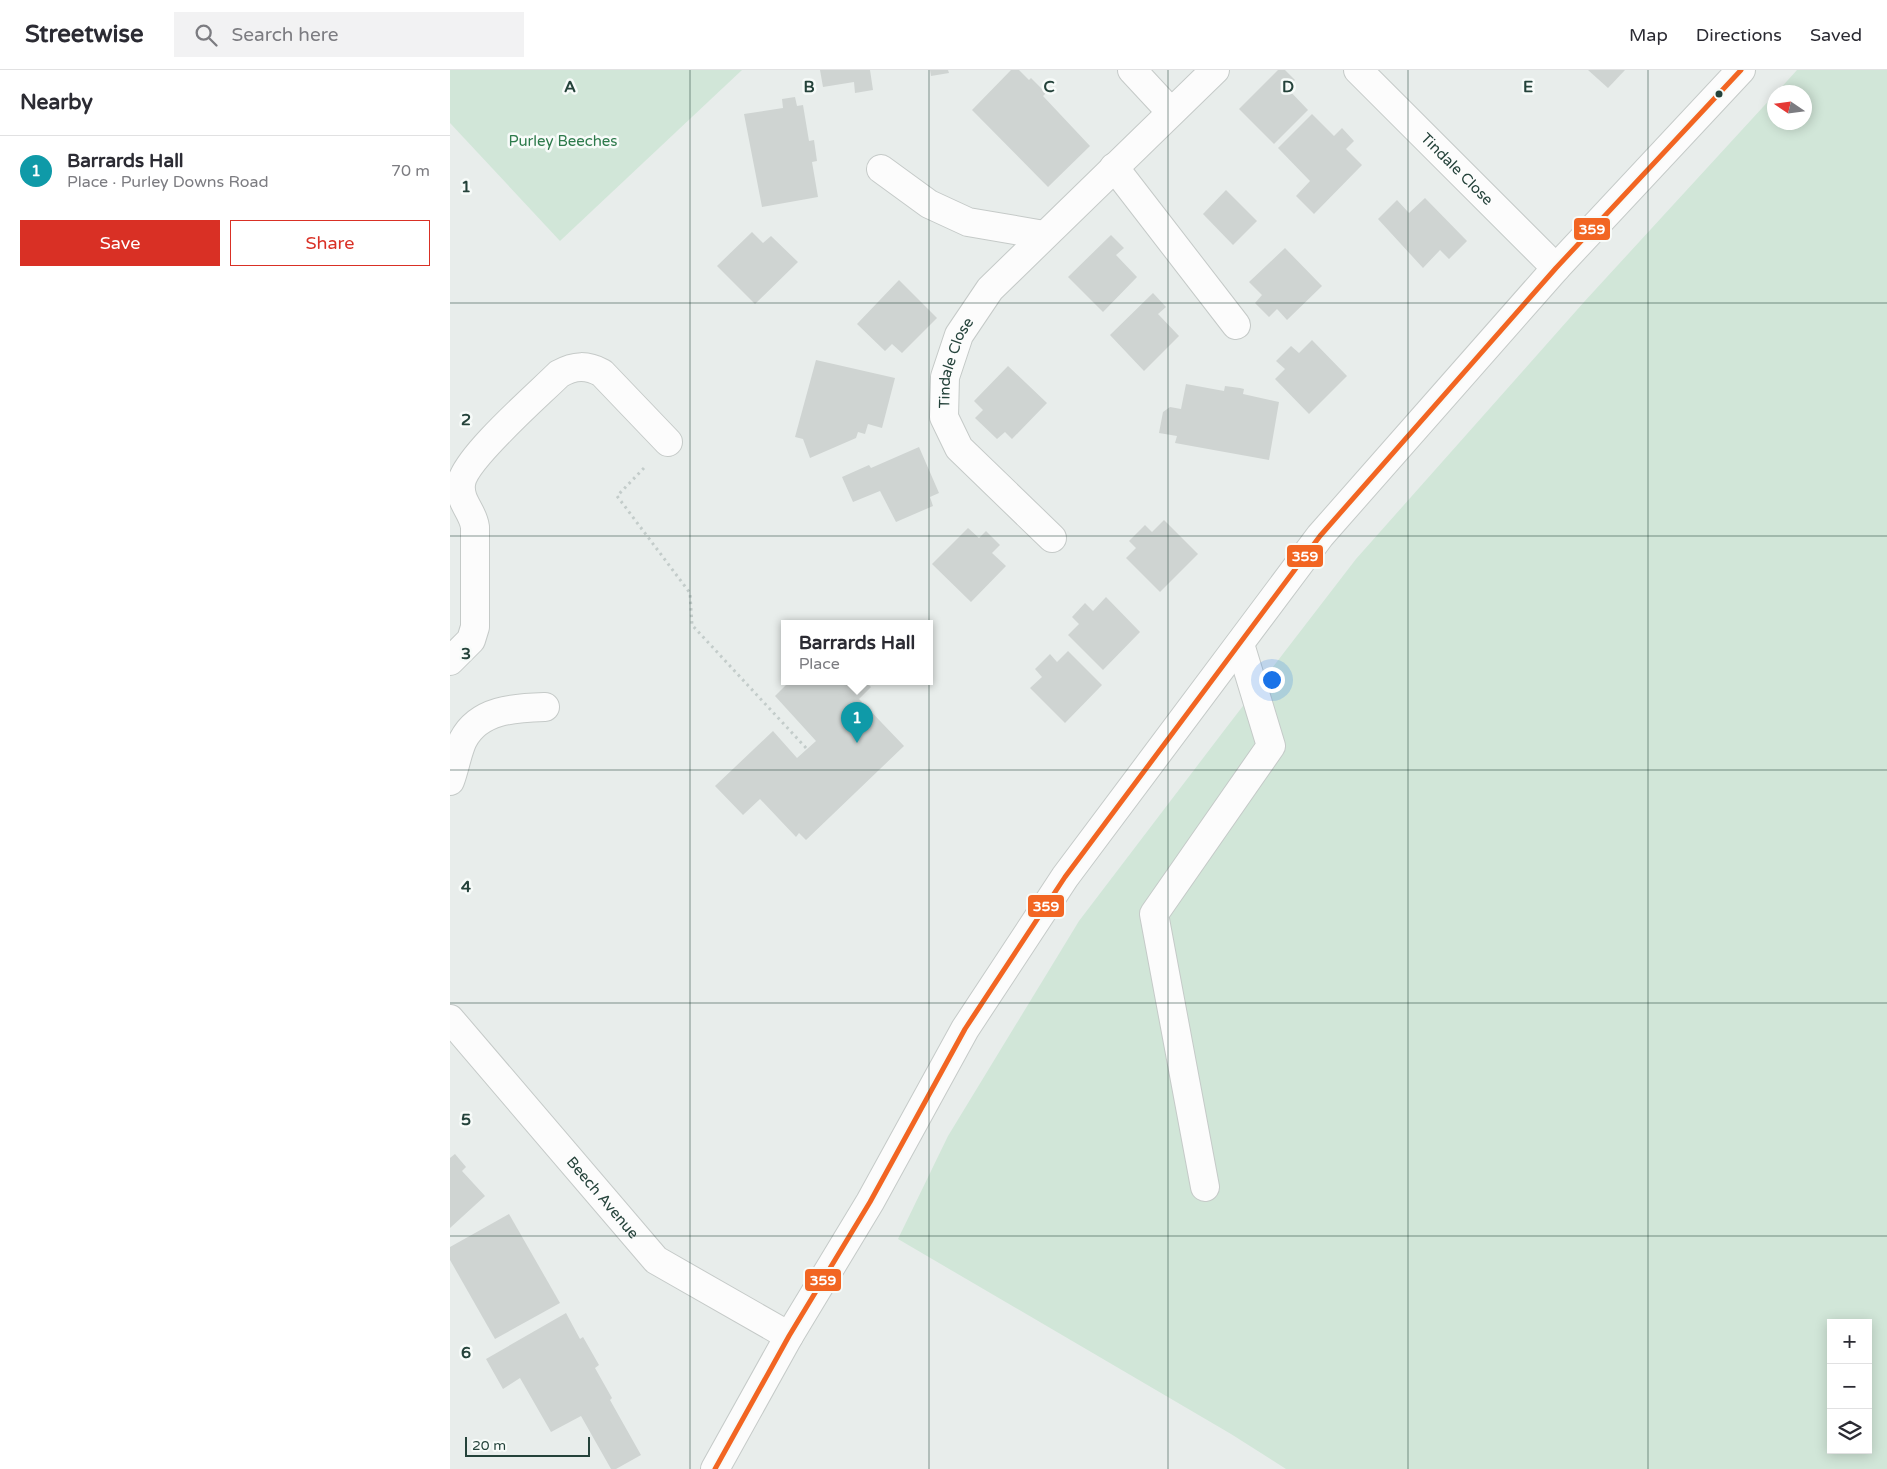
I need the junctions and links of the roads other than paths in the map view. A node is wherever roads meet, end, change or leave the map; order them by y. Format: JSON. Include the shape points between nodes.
{"nodes":[{"id":1,"x":1132,"y":70,"type":"edge"},
{"id":2,"x":1215,"y":70,"type":"edge"},
{"id":3,"x":1358,"y":70,"type":"edge"},
{"id":4,"x":1741,"y":70,"type":"edge"},
{"id":5,"x":1171,"y":112,"type":"junction"},
{"id":6,"x":1114,"y":167,"type":"junction"},
{"id":7,"x":881,"y":169,"type":"dead end"},
{"id":8,"x":1044,"y":235,"type":"junction"},
{"id":9,"x":1556,"y":268,"type":"junction"},
{"id":10,"x":1236,"y":325,"type":"dead end"},
{"id":11,"x":668,"y":442,"type":"road end"},
{"id":12,"x":1052,"y":538,"type":"dead end"},
{"id":13,"x":1240,"y":644,"type":"junction"},
{"id":14,"x":450,"y":661,"type":"edge"},
{"id":15,"x":545,"y":707,"type":"dead end"},
{"id":16,"x":450,"y":781,"type":"edge"},
{"id":17,"x":450,"y":1019,"type":"edge"},
{"id":18,"x":1205,"y":1187,"type":"dead end"},
{"id":19,"x":789,"y":1336,"type":"junction"},
{"id":20,"x":715,"y":1469,"type":"edge"}],
"edges":[{"from":1,"to":5,"type":"street"},
{"from":2,"to":5,"type":"street","name":"Tindale Close"},
{"from":3,"to":9,"type":"street","name":"Tindale Close"},
{"from":4,"to":9,"type":"street"},
{"from":5,"to":6,"type":"street","name":"Tindale Close"},
{"from":6,"to":8,"type":"street","name":"Tindale Close"},
{"from":6,"to":10,"type":"street"},
{"from":7,"to":8,"type":"street","via":[[929,204],[968,222]]},
{"from":8,"to":12,"type":"street","name":"Tindale Close","via":[[990,289],[959,335],[945,377],[944,417],[959,448]]},
{"from":9,"to":13,"type":"street","via":[[1320,536]]},
{"from":11,"to":14,"type":"street","via":[[602,373],[591,368],[569,368],[559,374],[475,458],[461,483],[461,495],[473,516],[475,527],[475,627],[471,640]]},
{"from":13,"to":18,"type":"street","via":[[1271,746],[1154,914]]},
{"from":13,"to":19,"type":"street","via":[[1065,876],[965,1029],[870,1202]]},
{"from":15,"to":16,"type":"street","via":[[508,708],[474,724],[463,741]]},
{"from":17,"to":19,"type":"street","name":"Beech Avenue","via":[[656,1260]]},
{"from":19,"to":20,"type":"street"}]}
